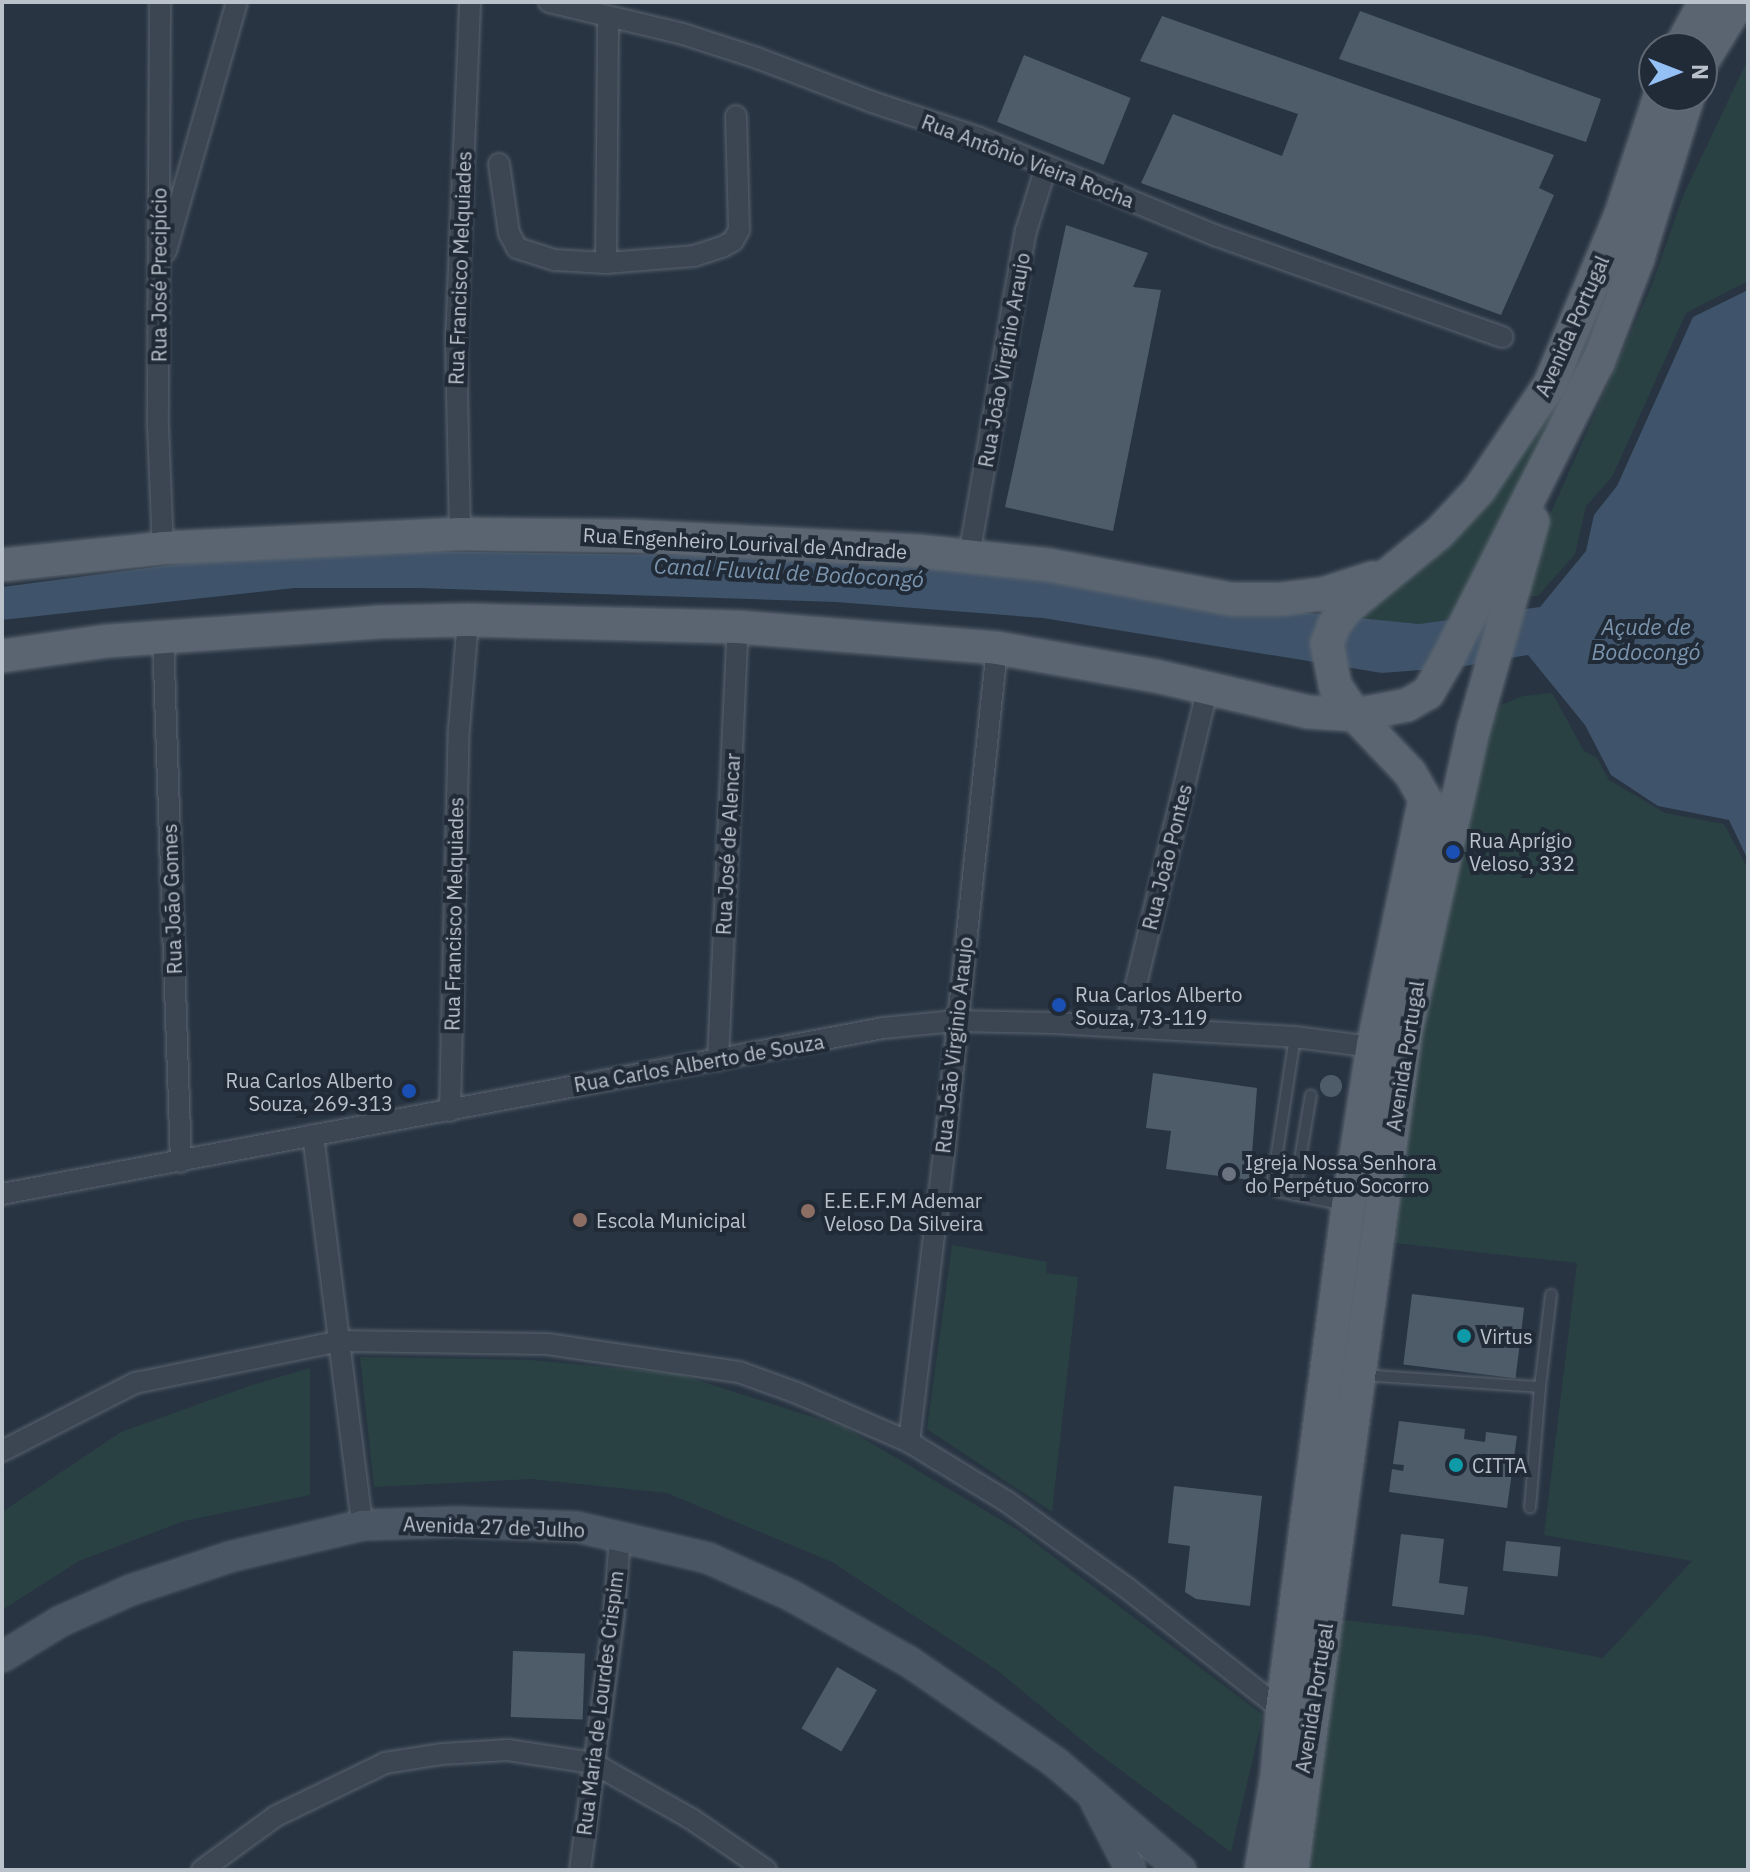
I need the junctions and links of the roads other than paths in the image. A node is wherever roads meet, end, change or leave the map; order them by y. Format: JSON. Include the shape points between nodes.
{"nodes":[{"id":1,"x":160,"y":2,"type":"edge"},
{"id":2,"x":237,"y":2,"type":"edge"},
{"id":3,"x":470,"y":2,"type":"edge"},
{"id":4,"x":549,"y":2,"type":"edge"},
{"id":5,"x":1705,"y":2,"type":"edge"},
{"id":6,"x":1739,"y":2,"type":"edge"},
{"id":7,"x":608,"y":17,"type":"junction"},
{"id":8,"x":1689,"y":32,"type":"edge"},
{"id":9,"x":1718,"y":36,"type":"edge"},
{"id":10,"x":1655,"y":112,"type":"edge"},
{"id":11,"x":1683,"y":112,"type":"edge"},
{"id":12,"x":736,"y":116,"type":"dead end"},
{"id":13,"x":499,"y":164,"type":"dead end"},
{"id":14,"x":1046,"y":167,"type":"junction"},
{"id":15,"x":606,"y":263,"type":"junction"},
{"id":16,"x":159,"y":274,"type":"junction"},
{"id":17,"x":1503,"y":337,"type":"dead end"},
{"id":18,"x":1578,"y":402,"type":"junction"},
{"id":19,"x":460,"y":534,"type":"junction"},
{"id":20,"x":163,"y":548,"type":"junction"},
{"id":21,"x":969,"y":556,"type":"junction"},
{"id":22,"x":2,"y":565,"type":"edge"},
{"id":23,"x":1386,"y":573,"type":"junction"},
{"id":24,"x":468,"y":620,"type":"junction"},
{"id":25,"x":738,"y":627,"type":"junction"},
{"id":26,"x":163,"y":636,"type":"junction"},
{"id":27,"x":997,"y":648,"type":"junction"},
{"id":28,"x":2,"y":656,"type":"edge"},
{"id":29,"x":1208,"y":687,"type":"junction"},
{"id":30,"x":1371,"y":713,"type":"junction"},
{"id":31,"x":956,"y":1021,"type":"junction"},
{"id":32,"x":1126,"y":1026,"type":"junction"},
{"id":33,"x":1295,"y":1037,"type":"junction"},
{"id":34,"x":1388,"y":1050,"type":"junction"},
{"id":35,"x":718,"y":1060,"type":"junction"},
{"id":36,"x":1311,"y":1095,"type":"dead end"},
{"id":37,"x":450,"y":1111,"type":"junction"},
{"id":38,"x":313,"y":1135,"type":"junction"},
{"id":39,"x":181,"y":1162,"type":"junction"},
{"id":40,"x":2,"y":1194,"type":"edge"},
{"id":41,"x":1294,"y":1195,"type":"junction"},
{"id":42,"x":1348,"y":1206,"type":"junction"},
{"id":43,"x":1551,"y":1295,"type":"dead end"},
{"id":44,"x":339,"y":1341,"type":"junction"},
{"id":45,"x":1361,"y":1374,"type":"junction"},
{"id":46,"x":1540,"y":1387,"type":"junction"},
{"id":47,"x":909,"y":1442,"type":"junction"},
{"id":48,"x":2,"y":1451,"type":"edge"},
{"id":49,"x":1530,"y":1508,"type":"dead end"},
{"id":50,"x":362,"y":1525,"type":"junction"},
{"id":51,"x":620,"y":1536,"type":"junction"},
{"id":52,"x":2,"y":1657,"type":"edge"},
{"id":53,"x":1282,"y":1710,"type":"junction"},
{"id":54,"x":593,"y":1763,"type":"junction"},
{"id":55,"x":1290,"y":1768,"type":"junction"},
{"id":56,"x":1089,"y":1787,"type":"junction"},
{"id":57,"x":1278,"y":1865,"type":"edge"},
{"id":58,"x":202,"y":1870,"type":"edge"},
{"id":59,"x":580,"y":1870,"type":"edge"},
{"id":60,"x":766,"y":1870,"type":"edge"},
{"id":61,"x":1131,"y":1870,"type":"edge"},
{"id":62,"x":1181,"y":1870,"type":"edge"}],
"edges":[{"from":1,"to":16,"type":"street","name":"Rua José Precipício"},
{"from":2,"to":16,"type":"street"},
{"from":3,"to":19,"type":"street","name":"Rua Francisco Melquiades","via":[[456,339]]},
{"from":4,"to":7,"type":"street","name":"Rua Antônio Vieira Rocha"},
{"from":5,"to":8,"type":"main road"},
{"from":6,"to":9,"type":"main road"},
{"from":7,"to":14,"type":"street","name":"Rua Antônio Vieira Rocha","via":[[757,58]]},
{"from":7,"to":15,"type":"street"},
{"from":10,"to":23,"type":"main road","name":"Avenida Portugal","via":[[1620,217],[1550,384],[1479,490],[1439,533]]},
{"from":11,"to":18,"type":"main road","name":"Avenida Portugal","via":[[1628,284]]},
{"from":12,"to":15,"type":"street","via":[[740,215],[733,241],[694,256]]},
{"from":13,"to":15,"type":"street","via":[[509,233],[517,248],[555,260]]},
{"from":14,"to":17,"type":"street","name":"Rua Antônio Vieira Rocha","via":[[1217,236]]},
{"from":14,"to":21,"type":"street","name":"Rua João Virginio Araujo","via":[[1026,231]]},
{"from":16,"to":20,"type":"street","name":"Rua José Precipício"},
{"from":18,"to":30,"type":"main road","name":"Avenida Portugal","via":[[1428,693],[1407,705]]},
{"from":18,"to":34,"type":"main road","name":"Avenida Portugal","via":[[1534,518]]},
{"from":19,"to":20,"type":"main road","name":"Rua Engenheiro Lourival de Andrade"},
{"from":19,"to":21,"type":"main road","name":"Rua Engenheiro Lourival de Andrade","via":[[632,536]]},
{"from":20,"to":22,"type":"main road","name":"Rua Engenheiro Lourival de Andrade"},
{"from":21,"to":23,"type":"main road","name":"Rua Engenheiro Lourival de Andrade","via":[[1049,565],[1231,599],[1323,594]]},
{"from":23,"to":30,"type":"main road","name":"Avenida Portugal","via":[[1346,609],[1327,644],[1335,685]]},
{"from":24,"to":25,"type":"main road"},
{"from":24,"to":26,"type":"main road"},
{"from":24,"to":37,"type":"street","name":"Rua Francisco Melquiades","via":[[459,729]]},
{"from":25,"to":27,"type":"main road"},
{"from":25,"to":35,"type":"street","name":"Rua José de Alencar"},
{"from":26,"to":28,"type":"main road"},
{"from":26,"to":39,"type":"street","name":"Rua João Gomes"},
{"from":27,"to":29,"type":"main road"},
{"from":27,"to":31,"type":"street","name":"Rua João Virginio Araujo"},
{"from":29,"to":30,"type":"main road","via":[[1308,712]]},
{"from":29,"to":32,"type":"street","name":"Rua João Pontes"},
{"from":30,"to":34,"type":"main road","name":"Avenida Portugal","via":[[1425,799]]},
{"from":31,"to":32,"type":"street","name":"Rua Carlos Alberto de Souza"},
{"from":31,"to":35,"type":"street","name":"Rua Carlos Alberto de Souza","via":[[883,1028]]},
{"from":31,"to":47,"type":"street","name":"Rua João Virginio Araujo"},
{"from":32,"to":33,"type":"street","name":"Rua Carlos Alberto de Souza"},
{"from":33,"to":34,"type":"street","name":"Rua Carlos Alberto de Souza"},
{"from":33,"to":41,"type":"lane","via":[[1271,1179],[1278,1191]]},
{"from":34,"to":42,"type":"main road","name":"Avenida Portugal"},
{"from":34,"to":45,"type":"main road","name":"Avenida Portugal"},
{"from":35,"to":37,"type":"street","name":"Rua Carlos Alberto de Souza"},
{"from":36,"to":41,"type":"lane"},
{"from":37,"to":38,"type":"street","name":"Rua Carlos Alberto de Souza"},
{"from":38,"to":39,"type":"street","name":"Rua Carlos Alberto de Souza"},
{"from":38,"to":44,"type":"street"},
{"from":39,"to":40,"type":"street","name":"Rua Carlos Alberto de Souza"},
{"from":41,"to":42,"type":"lane"},
{"from":42,"to":53,"type":"main road","name":"Avenida Portugal"},
{"from":43,"to":46,"type":"lane"},
{"from":44,"to":47,"type":"street","via":[[547,1344],[662,1358],[739,1372]]},
{"from":44,"to":48,"type":"street","via":[[135,1383]]},
{"from":44,"to":50,"type":"street"},
{"from":45,"to":46,"type":"lane"},
{"from":45,"to":55,"type":"main road","name":"Avenida Portugal"},
{"from":46,"to":49,"type":"lane"},
{"from":47,"to":53,"type":"street","via":[[1006,1501]]},
{"from":50,"to":51,"type":"main road","name":"Avenida 27 de Julho","via":[[577,1527]]},
{"from":50,"to":52,"type":"main road","name":"Avenida 27 de Julho","via":[[229,1557],[131,1590],[61,1621]]},
{"from":51,"to":54,"type":"street","name":"Rua Maria de Lourdes Crispim"},
{"from":51,"to":56,"type":"main road","name":"Avenida 27 de Julho","via":[[708,1558],[792,1596],[908,1661]]},
{"from":53,"to":55,"type":"main road","name":"Avenida Portugal"},
{"from":54,"to":58,"type":"street","via":[[508,1750],[385,1763],[276,1816]]},
{"from":54,"to":59,"type":"street","name":"Rua Maria de Lourdes Crispim"},
{"from":54,"to":60,"type":"street","via":[[690,1818]]},
{"from":55,"to":57,"type":"main road","name":"Avenida Portugal"},
{"from":56,"to":61,"type":"main road","name":"Avenida 27 de Julho"},
{"from":56,"to":62,"type":"main road","name":"Avenida 27 de Julho"}]}
